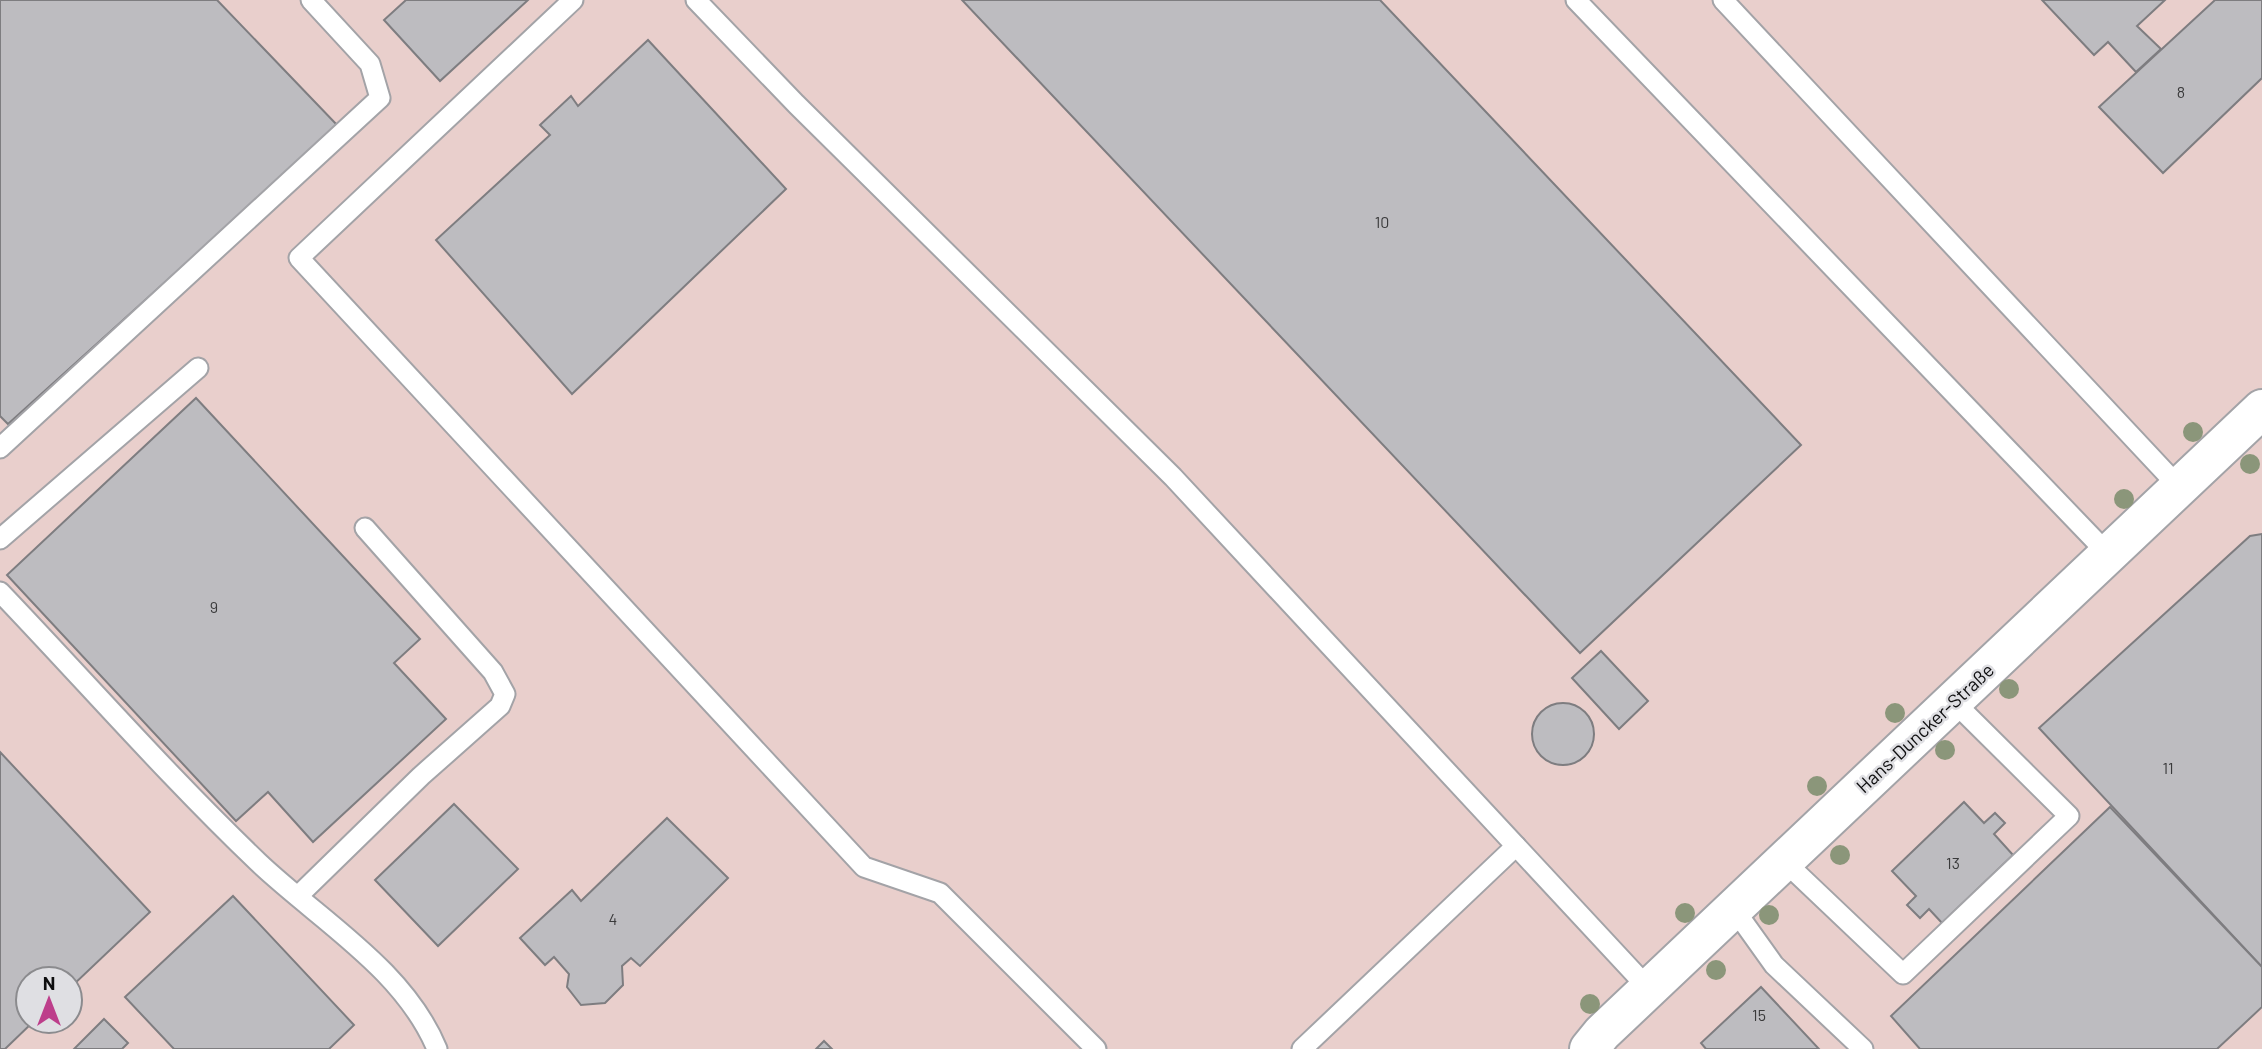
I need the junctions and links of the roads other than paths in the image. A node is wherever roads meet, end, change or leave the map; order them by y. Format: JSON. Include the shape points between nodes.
{"nodes":[{"id":1,"x":311,"y":0,"type":"edge"},
{"id":2,"x":573,"y":0,"type":"edge"},
{"id":3,"x":696,"y":0,"type":"edge"},
{"id":4,"x":1576,"y":0,"type":"edge"},
{"id":5,"x":1723,"y":0,"type":"edge"},
{"id":6,"x":198,"y":368,"type":"dead end"},
{"id":7,"x":2262,"y":409,"type":"edge"},
{"id":8,"x":0,"y":448,"type":"edge"},
{"id":9,"x":2179,"y":487,"type":"junction"},
{"id":10,"x":365,"y":528,"type":"dead end"},
{"id":11,"x":0,"y":539,"type":"edge"},
{"id":12,"x":2109,"y":555,"type":"junction"},
{"id":13,"x":0,"y":592,"type":"edge"},
{"id":14,"x":1953,"y":701,"type":"junction"},
{"id":15,"x":1516,"y":846,"type":"junction"},
{"id":16,"x":1784,"y":861,"type":"junction"},
{"id":17,"x":298,"y":896,"type":"junction"},
{"id":18,"x":1734,"y":909,"type":"junction"},
{"id":19,"x":1649,"y":989,"type":"junction"},
{"id":20,"x":437,"y":1049,"type":"edge"},
{"id":21,"x":1096,"y":1049,"type":"edge"},
{"id":22,"x":1302,"y":1049,"type":"edge"},
{"id":23,"x":1589,"y":1049,"type":"edge"},
{"id":24,"x":1863,"y":1049,"type":"edge"}],
"edges":[{"from":1,"to":8,"type":"lane","via":[[370,64],[380,98]]},
{"from":2,"to":21,"type":"lane","via":[[299,258],[864,867],[940,893]]},
{"from":3,"to":15,"type":"lane","via":[[805,114],[1174,477]]},
{"from":4,"to":12,"type":"lane"},
{"from":5,"to":9,"type":"lane"},
{"from":6,"to":11,"type":"lane"},
{"from":7,"to":9,"type":"street","name":"Hans-Duncker-Straße"},
{"from":9,"to":12,"type":"street","name":"Hans-Duncker-Straße"},
{"from":10,"to":17,"type":"lane","via":[[494,672],[505,694],[500,706]]},
{"from":12,"to":14,"type":"street","name":"Hans-Duncker-Straße"},
{"from":13,"to":17,"type":"lane","via":[[172,775]]},
{"from":14,"to":16,"type":"street","name":"Hans-Duncker-Straße"},
{"from":14,"to":16,"type":"lane","via":[[2069,816],[1903,974]]},
{"from":15,"to":19,"type":"lane"},
{"from":15,"to":22,"type":"lane"},
{"from":16,"to":18,"type":"street","name":"Hans-Duncker-Straße"},
{"from":17,"to":20,"type":"lane","via":[[405,995],[430,1030]]},
{"from":18,"to":19,"type":"street","name":"Hans-Duncker-Straße"},
{"from":18,"to":24,"type":"lane","via":[[1774,965]]},
{"from":19,"to":23,"type":"street","name":"Hans-Duncker-Straße"}]}
